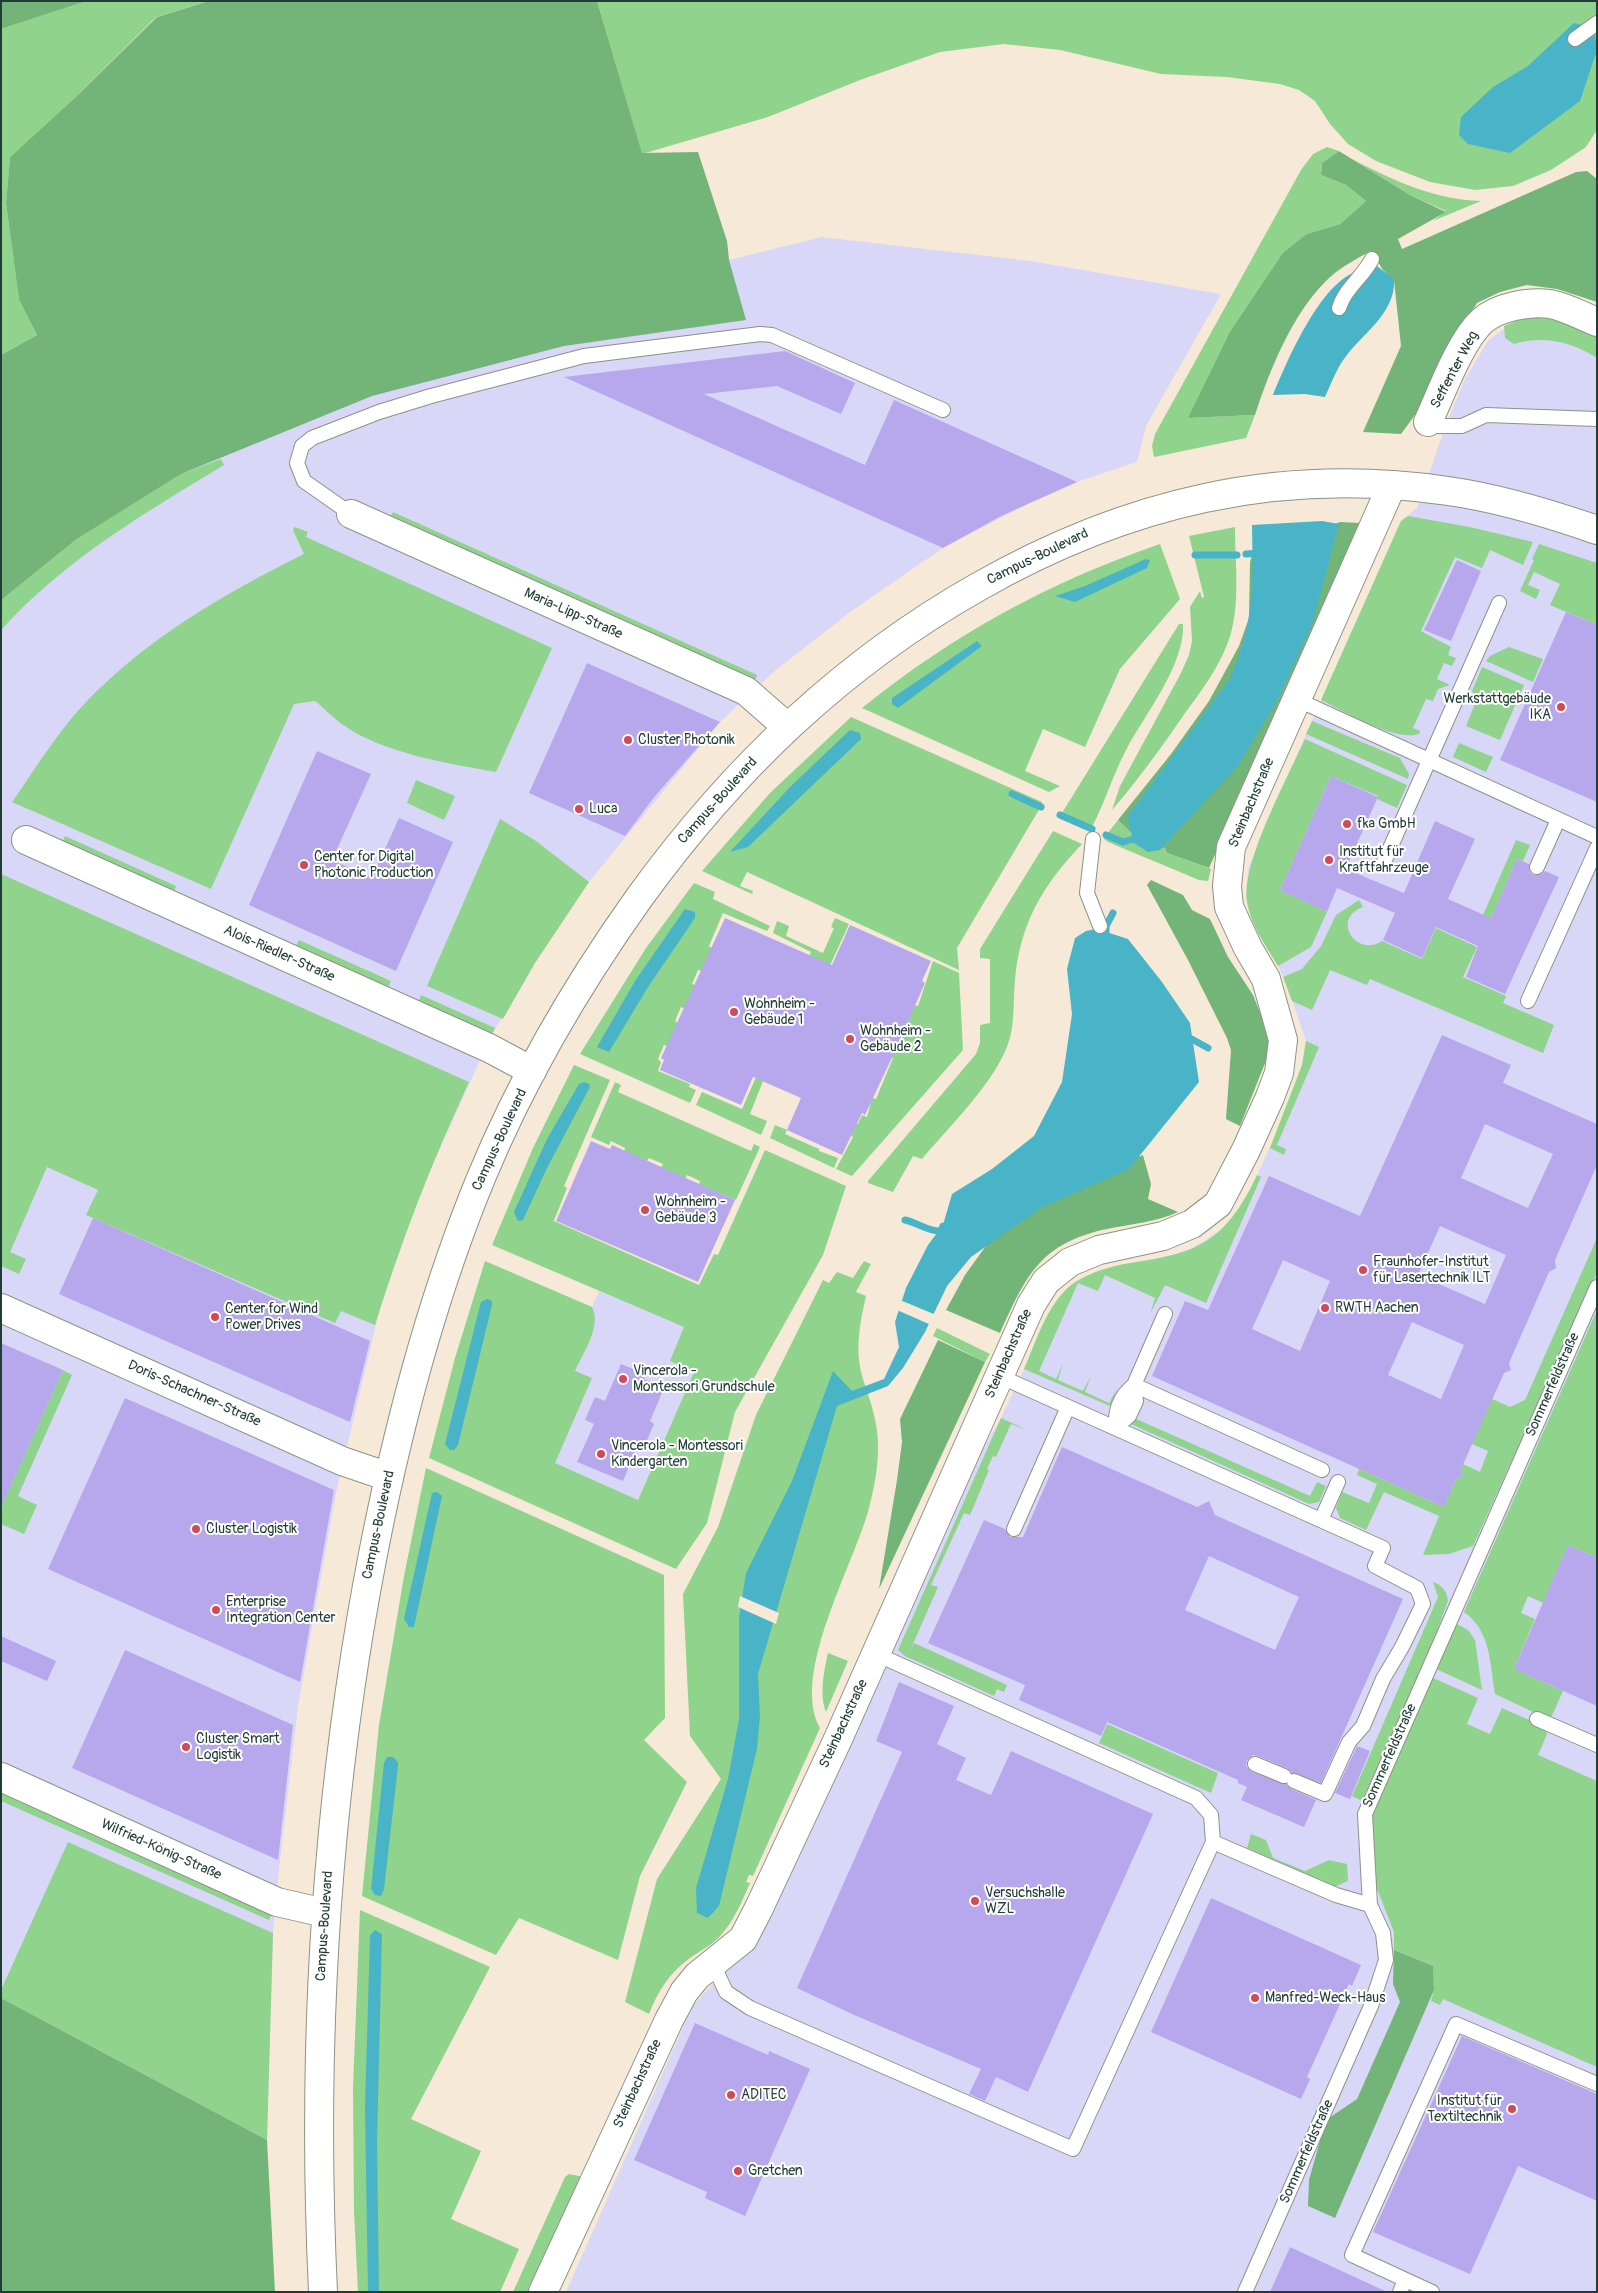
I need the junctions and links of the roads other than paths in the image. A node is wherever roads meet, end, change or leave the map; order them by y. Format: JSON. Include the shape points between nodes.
{"nodes":[{"id":1,"x":1597,"y":23,"type":"edge"},
{"id":2,"x":1575,"y":39,"type":"dead end"},
{"id":3,"x":1372,"y":259,"type":"dead end"},
{"id":4,"x":1339,"y":308,"type":"dead end"},
{"id":5,"x":1597,"y":322,"type":"edge"},
{"id":6,"x":943,"y":410,"type":"dead end"},
{"id":7,"x":1597,"y":419,"type":"edge"},
{"id":8,"x":1428,"y":422,"type":"joint"},
{"id":9,"x":1392,"y":485,"type":"junction"},
{"id":10,"x":351,"y":514,"type":"joint"},
{"id":11,"x":1597,"y":530,"type":"edge"},
{"id":12,"x":1499,"y":603,"type":"dead end"},
{"id":13,"x":1298,"y":700,"type":"junction"},
{"id":14,"x":786,"y":726,"type":"junction"},
{"id":15,"x":1429,"y":762,"type":"junction"},
{"id":16,"x":1558,"y":820,"type":"junction"},
{"id":17,"x":1597,"y":837,"type":"edge"},
{"id":18,"x":1093,"y":839,"type":"dead end"},
{"id":19,"x":26,"y":840,"type":"dead end"},
{"id":20,"x":1597,"y":848,"type":"edge"},
{"id":21,"x":1383,"y":864,"type":"dead end"},
{"id":22,"x":1537,"y":867,"type":"dead end"},
{"id":23,"x":1100,"y":926,"type":"dead end"},
{"id":24,"x":1528,"y":1001,"type":"dead end"},
{"id":25,"x":532,"y":1071,"type":"junction"},
{"id":26,"x":1597,"y":1287,"type":"edge"},
{"id":27,"x":1,"y":1308,"type":"edge"},
{"id":28,"x":1165,"y":1314,"type":"dead end"},
{"id":29,"x":999,"y":1376,"type":"junction"},
{"id":30,"x":1134,"y":1385,"type":"junction"},
{"id":31,"x":1068,"y":1407,"type":"junction"},
{"id":32,"x":1115,"y":1428,"type":"junction"},
{"id":33,"x":1322,"y":1470,"type":"dead end"},
{"id":34,"x":388,"y":1477,"type":"junction"},
{"id":35,"x":1338,"y":1482,"type":"dead end"},
{"id":36,"x":1321,"y":1520,"type":"junction"},
{"id":37,"x":1014,"y":1529,"type":"dead end"},
{"id":38,"x":876,"y":1654,"type":"junction"},
{"id":39,"x":1537,"y":1719,"type":"dead end"},
{"id":40,"x":1597,"y":1745,"type":"edge"},
{"id":41,"x":1255,"y":1764,"type":"dead end"},
{"id":42,"x":1,"y":1777,"type":"edge"},
{"id":43,"x":1213,"y":1842,"type":"junction"},
{"id":44,"x":1370,"y":1905,"type":"junction"},
{"id":45,"x":325,"y":1913,"type":"junction"},
{"id":46,"x":713,"y":1964,"type":"junction"},
{"id":47,"x":1597,"y":2084,"type":"edge"},
{"id":48,"x":1403,"y":2286,"type":"edge"},
{"id":49,"x":323,"y":2292,"type":"edge"},
{"id":50,"x":543,"y":2292,"type":"edge"},
{"id":51,"x":1245,"y":2292,"type":"edge"},
{"id":52,"x":1432,"y":2292,"type":"edge"}],
"edges":[{"from":1,"to":2,"type":"lane"},
{"from":3,"to":4,"type":"lane","via":[[1343,296]]},
{"from":5,"to":8,"type":"street","name":"Seffenter Weg","via":[[1551,304],[1504,309],[1482,321],[1468,338]]},
{"from":6,"to":10,"type":"lane","via":[[772,335],[584,356],[431,396],[312,438],[302,446],[297,463],[304,482]]},
{"from":7,"to":8,"type":"lane","via":[[1486,415],[1462,426],[1438,426]]},
{"from":9,"to":11,"type":"street","via":[[1502,501]]},
{"from":9,"to":13,"type":"street","name":"Steinbachstraße"},
{"from":9,"to":14,"type":"street","name":"Campus-Boulevard","via":[[1326,482],[1237,491],[1164,506],[1098,528],[1047,550],[956,599],[882,649]]},
{"from":10,"to":14,"type":"street","name":"Maria-Lipp-Straße","via":[[746,691]]},
{"from":12,"to":15,"type":"lane"},
{"from":13,"to":15,"type":"lane"},
{"from":13,"to":29,"type":"street","name":"Steinbachstraße","via":[[1231,847],[1227,886],[1229,907],[1266,979],[1283,1040],[1279,1073],[1246,1150],[1218,1204],[1192,1224],[1163,1236],[1099,1250],[1070,1262],[1046,1282],[1023,1321]]},
{"from":14,"to":25,"type":"street","name":"Campus-Boulevard","via":[[670,856],[591,970]]},
{"from":15,"to":16,"type":"lane"},
{"from":15,"to":21,"type":"lane"},
{"from":16,"to":17,"type":"lane"},
{"from":16,"to":22,"type":"lane"},
{"from":18,"to":23,"type":"lane","via":[[1087,893]]},
{"from":19,"to":25,"type":"street","name":"Alois-Riedler-Straße","via":[[471,1040]]},
{"from":20,"to":24,"type":"lane"},
{"from":25,"to":34,"type":"street","name":"Campus-Boulevard","via":[[482,1174],[451,1256],[429,1322]]},
{"from":26,"to":44,"type":"lane","name":"Sommerfeldstraße","via":[[1365,1814]]},
{"from":27,"to":34,"type":"street","name":"Doris-Schachner-Straße","via":[[342,1461]]},
{"from":28,"to":30,"type":"lane"},
{"from":29,"to":31,"type":"lane"},
{"from":29,"to":38,"type":"street","name":"Steinbachstraße"},
{"from":30,"to":32,"type":"lane","via":[[1136,1401],[1129,1416]]},
{"from":30,"to":33,"type":"lane"},
{"from":31,"to":32,"type":"lane"},
{"from":31,"to":37,"type":"lane"},
{"from":32,"to":36,"type":"lane"},
{"from":34,"to":45,"type":"street","name":"Campus-Boulevard","via":[[356,1638],[339,1762]]},
{"from":35,"to":36,"type":"lane"},
{"from":36,"to":41,"type":"lane","via":[[1383,1548],[1375,1566],[1417,1588],[1422,1604],[1363,1726],[1349,1742],[1325,1794]]},
{"from":38,"to":43,"type":"lane","via":[[1196,1798],[1211,1815]]},
{"from":38,"to":46,"type":"street","name":"Steinbachstraße","via":[[760,1908],[743,1940]]},
{"from":39,"to":40,"type":"lane"},
{"from":42,"to":45,"type":"street","name":"Wilfried-König-Straße","via":[[277,1902]]},
{"from":43,"to":44,"type":"lane","via":[[1336,1895]]},
{"from":43,"to":46,"type":"lane","via":[[1073,2149],[750,2008],[726,1992]]},
{"from":44,"to":51,"type":"lane","name":"Sommerfeldstraße","via":[[1382,1933],[1386,1960],[1371,2006]]},
{"from":45,"to":49,"type":"street","name":"Campus-Boulevard","via":[[318,2066]]},
{"from":46,"to":50,"type":"street","name":"Steinbachstraße","via":[[697,1976],[672,2014]]},
{"from":47,"to":48,"type":"lane","via":[[1456,2024],[1352,2255]]},
{"from":48,"to":52,"type":"lane"}]}
